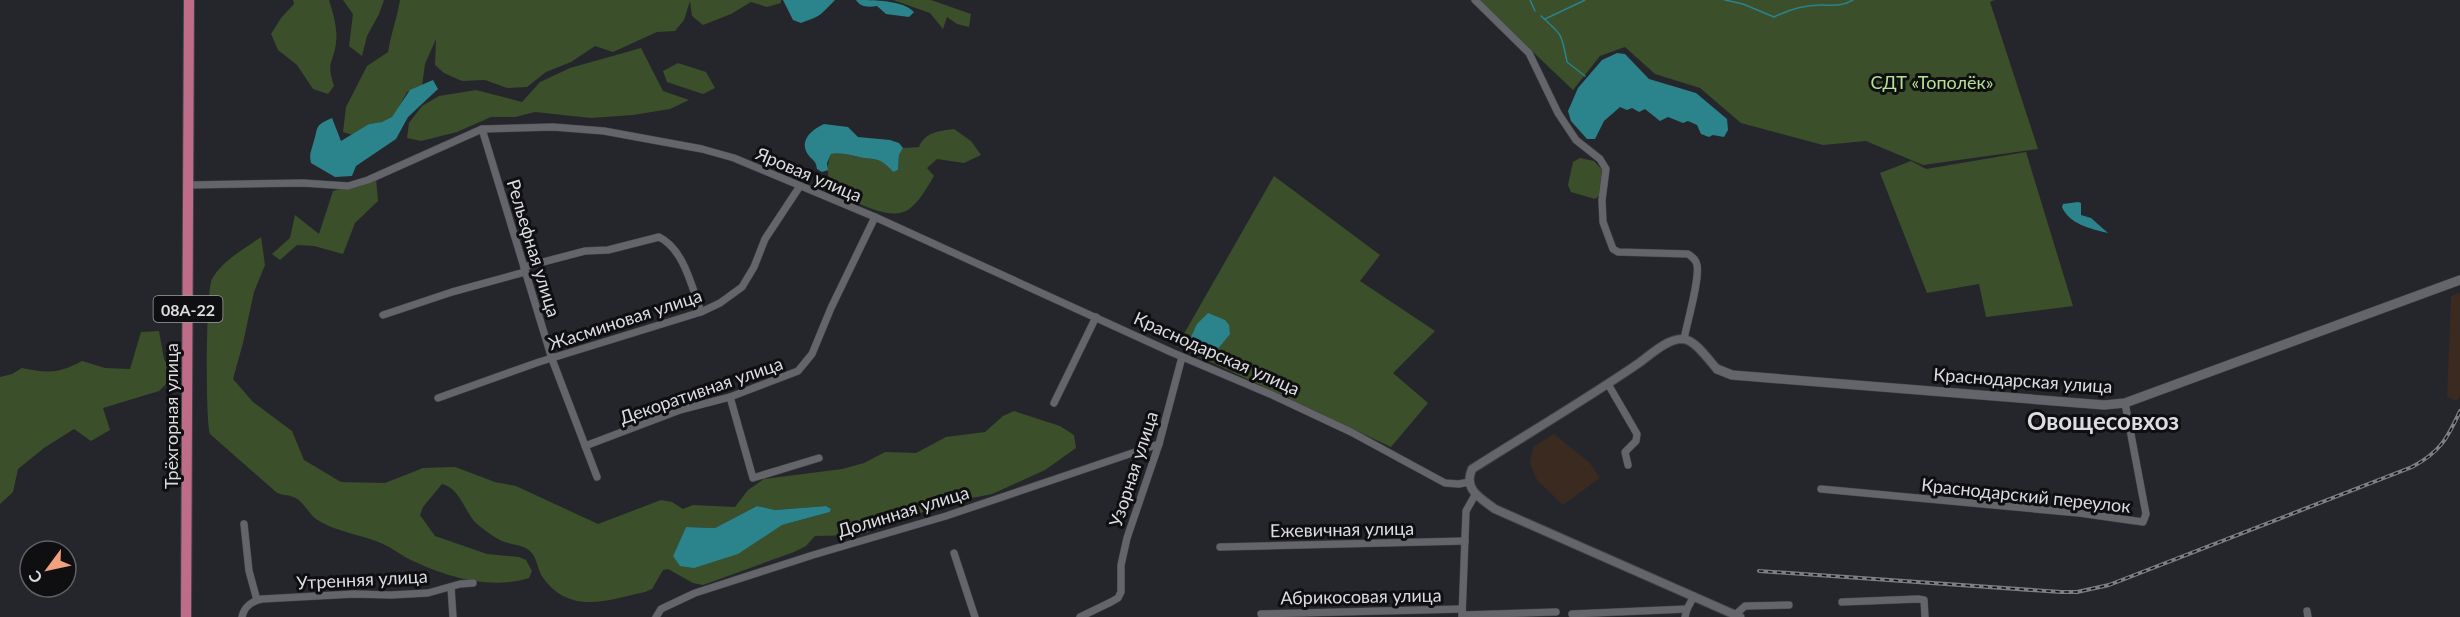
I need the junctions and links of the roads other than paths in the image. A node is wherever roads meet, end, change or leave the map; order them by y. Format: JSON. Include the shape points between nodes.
{"nodes":[{"id":1,"x":189,"y":0,"type":"edge"},
{"id":2,"x":1475,"y":0,"type":"edge"},
{"id":3,"x":482,"y":129,"type":"junction"},
{"id":4,"x":190,"y":185,"type":"junction"},
{"id":5,"x":800,"y":186,"type":"junction"},
{"id":6,"x":875,"y":217,"type":"junction"},
{"id":7,"x":949,"y":252,"type":"joint"},
{"id":8,"x":525,"y":269,"type":"junction"},
{"id":9,"x":2460,"y":280,"type":"edge"},
{"id":10,"x":701,"y":312,"type":"junction"},
{"id":11,"x":384,"y":315,"type":"dead end"},
{"id":12,"x":1096,"y":317,"type":"junction"},
{"id":13,"x":1684,"y":339,"type":"junction"},
{"id":14,"x":1182,"y":357,"type":"junction"},
{"id":15,"x":552,"y":359,"type":"junction"},
{"id":16,"x":1717,"y":369,"type":"joint"},
{"id":17,"x":1608,"y":384,"type":"junction"},
{"id":18,"x":730,"y":397,"type":"junction"},
{"id":19,"x":438,"y":398,"type":"dead end"},
{"id":20,"x":2125,"y":403,"type":"junction"},
{"id":21,"x":1054,"y":404,"type":"dead end"},
{"id":22,"x":1159,"y":444,"type":"junction"},
{"id":23,"x":585,"y":446,"type":"junction"},
{"id":24,"x":819,"y":458,"type":"dead end"},
{"id":25,"x":1628,"y":465,"type":"dead end"},
{"id":26,"x":597,"y":477,"type":"dead end"},
{"id":27,"x":1469,"y":482,"type":"junction"},
{"id":28,"x":1821,"y":489,"type":"dead end"},
{"id":29,"x":1475,"y":495,"type":"junction"},
{"id":30,"x":244,"y":524,"type":"dead end"},
{"id":31,"x":1465,"y":541,"type":"junction"},
{"id":32,"x":1220,"y":547,"type":"dead end"},
{"id":33,"x":954,"y":553,"type":"dead end"},
{"id":34,"x":473,"y":584,"type":"dead end"},
{"id":35,"x":451,"y":587,"type":"junction"},
{"id":36,"x":1694,"y":596,"type":"junction"},
{"id":37,"x":254,"y":601,"type":"junction"},
{"id":38,"x":1842,"y":602,"type":"dead end"},
{"id":39,"x":1789,"y":605,"type":"dead end"},
{"id":40,"x":1556,"y":612,"type":"dead end"},
{"id":41,"x":1686,"y":613,"type":"edge"},
{"id":42,"x":657,"y":614,"type":"edge"},
{"id":43,"x":1261,"y":614,"type":"dead end"},
{"id":44,"x":1462,"y":614,"type":"edge"},
{"id":45,"x":1572,"y":614,"type":"dead end"},
{"id":46,"x":1737,"y":616,"type":"edge"},
{"id":47,"x":186,"y":617,"type":"edge"},
{"id":48,"x":242,"y":617,"type":"edge"},
{"id":49,"x":453,"y":617,"type":"edge"},
{"id":50,"x":975,"y":617,"type":"edge"},
{"id":51,"x":1080,"y":617,"type":"edge"},
{"id":52,"x":1925,"y":617,"type":"edge"}],
"edges":[{"from":1,"to":4,"type":"highway","name":"Трёхгорная улица","number":"08А-22"},
{"from":2,"to":13,"type":"street","via":[[1529,53],[1576,140],[1600,159],[1606,169],[1603,222],[1613,249],[1688,254],[1694,258],[1697,266]]},
{"from":3,"to":4,"type":"street","via":[[348,186]]},
{"from":3,"to":5,"type":"street","name":"Яровая улица","via":[[554,127],[653,139],[734,158]]},
{"from":3,"to":8,"type":"street","name":"Рельефная улица"},
{"from":4,"to":47,"type":"highway","name":"Трёхгорная улица","number":"08А-22"},
{"from":5,"to":6,"type":"street","name":"Яровая улица"},
{"from":5,"to":10,"type":"street","name":"Жасминовая улица","via":[[765,239],[742,287]]},
{"from":6,"to":7,"type":"street","name":"Яровая улица"},
{"from":6,"to":18,"type":"street","name":"Декоративная улица","via":[[805,364],[794,373]]},
{"from":7,"to":12,"type":"street","name":"Краснодарская улица"},
{"from":8,"to":10,"type":"street","via":[[585,250],[619,248],[659,237],[666,241],[689,277]]},
{"from":8,"to":11,"type":"street"},
{"from":8,"to":15,"type":"street","name":"Рельефная улица"},
{"from":9,"to":20,"type":"main road","name":"Краснодарская улица"},
{"from":10,"to":15,"type":"street","name":"Жасминовая улица"},
{"from":12,"to":14,"type":"street","name":"Краснодарская улица"},
{"from":12,"to":21,"type":"street"},
{"from":13,"to":16,"type":"street","name":"Краснодарская улица"},
{"from":13,"to":17,"type":"street","via":[[1659,349]]},
{"from":14,"to":22,"type":"street","name":"Узорная улица"},
{"from":14,"to":27,"type":"street","name":"Краснодарская улица","via":[[1351,432],[1445,483]]},
{"from":15,"to":19,"type":"street","name":"Жасминовая улица"},
{"from":15,"to":23,"type":"street","name":"Рельефная улица"},
{"from":16,"to":20,"type":"main road","name":"Краснодарская улица","via":[[1732,375],[2104,405]]},
{"from":17,"to":25,"type":"street","via":[[1637,434],[1636,441],[1625,452]]},
{"from":17,"to":27,"type":"street","via":[[1472,469]]},
{"from":18,"to":23,"type":"street","name":"Декоративная улица","via":[[680,410]]},
{"from":18,"to":24,"type":"street","via":[[753,478]]},
{"from":20,"to":28,"type":"street","name":"Краснодарский переулок","via":[[2146,514],[2143,522]]},
{"from":22,"to":42,"type":"street","name":"Долинная улица","via":[[946,516],[695,593]]},
{"from":22,"to":51,"type":"street","name":"Узорная улица","via":[[1126,538],[1120,565],[1121,592],[1118,598]]},
{"from":23,"to":26,"type":"street","name":"Рельефная улица"},
{"from":27,"to":29,"type":"street"},
{"from":29,"to":31,"type":"street","via":[[1466,511]]},
{"from":29,"to":36,"type":"street","via":[[1495,509]]},
{"from":30,"to":37,"type":"street"},
{"from":31,"to":32,"type":"street","name":"Ежевичная улица"},
{"from":31,"to":44,"type":"street"},
{"from":33,"to":50,"type":"street"},
{"from":34,"to":35,"type":"street","name":"Утренняя улица"},
{"from":35,"to":37,"type":"street","name":"Утренняя улица","via":[[400,595]]},
{"from":35,"to":49,"type":"street"},
{"from":36,"to":41,"type":"street"},
{"from":36,"to":46,"type":"street"},
{"from":37,"to":48,"type":"street"},
{"from":38,"to":52,"type":"street","via":[[1924,600]]},
{"from":39,"to":46,"type":"street","via":[[1745,606]]},
{"from":40,"to":44,"type":"street","name":"Абрикосовая улица"},
{"from":41,"to":45,"type":"street"},
{"from":43,"to":44,"type":"street","name":"Абрикосовая улица"}]}
